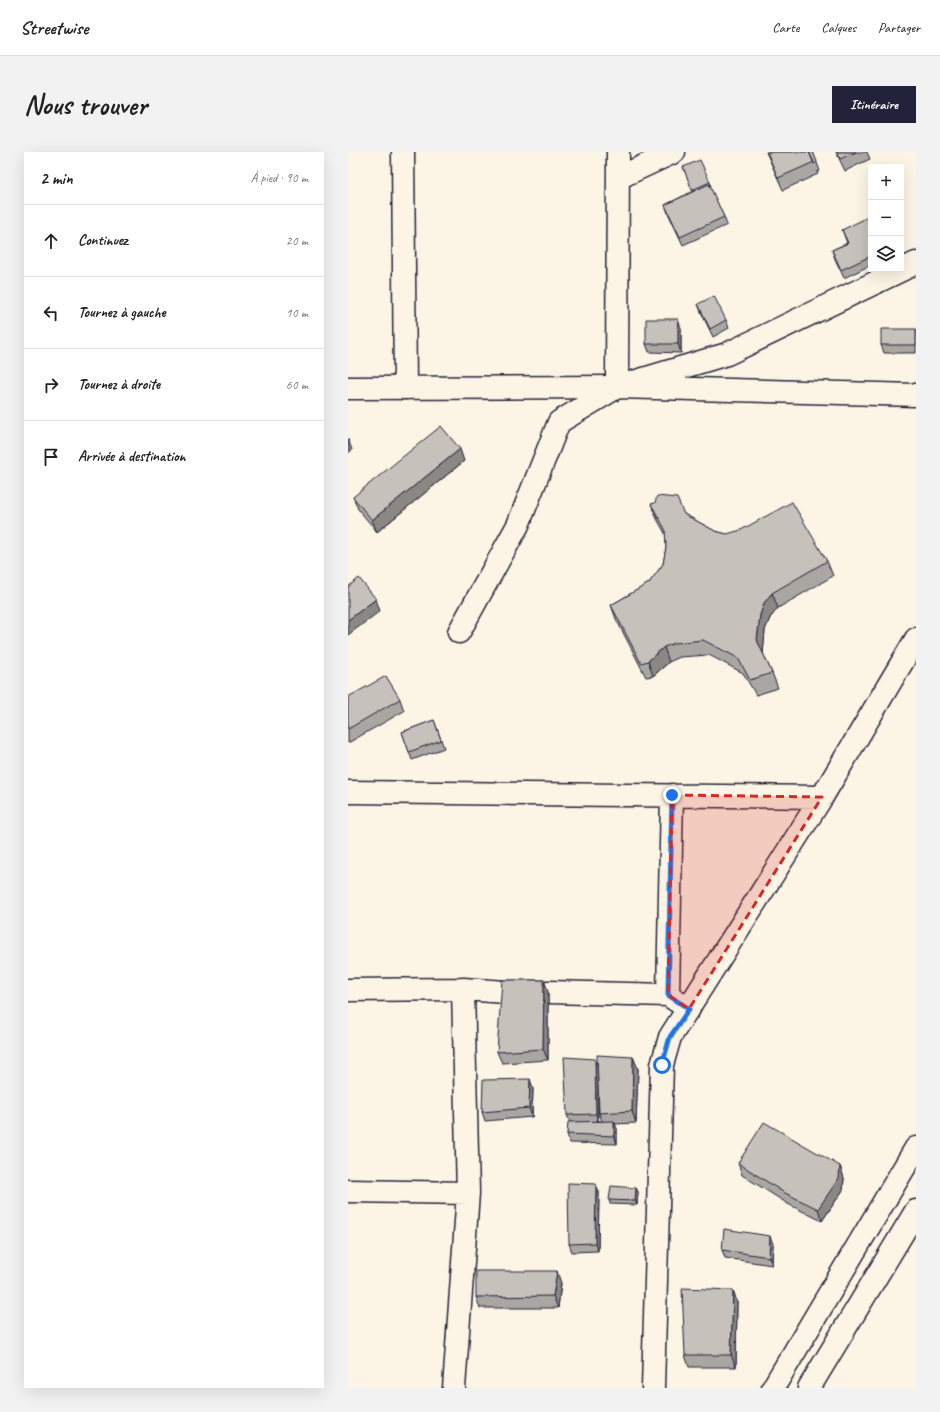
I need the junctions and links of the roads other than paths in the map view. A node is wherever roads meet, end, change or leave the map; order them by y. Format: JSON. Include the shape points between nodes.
{"nodes":[{"id":1,"x":403,"y":152,"type":"edge"},
{"id":2,"x":618,"y":152,"type":"edge"},
{"id":3,"x":674,"y":152,"type":"edge"},
{"id":4,"x":618,"y":178,"type":"junction"},
{"id":5,"x":916,"y":263,"type":"edge"},
{"id":6,"x":617,"y":387,"type":"junction"},
{"id":7,"x":348,"y":388,"type":"edge"},
{"id":8,"x":404,"y":388,"type":"junction"},
{"id":9,"x":916,"y":394,"type":"edge"},
{"id":10,"x":458,"y":632,"type":"dead end"},
{"id":11,"x":916,"y":639,"type":"edge"},
{"id":12,"x":348,"y":792,"type":"edge"},
{"id":13,"x":672,"y":795,"type":"junction"},
{"id":14,"x":822,"y":797,"type":"junction"},
{"id":15,"x":463,"y":989,"type":"junction"},
{"id":16,"x":348,"y":990,"type":"edge"},
{"id":17,"x":668,"y":995,"type":"junction"},
{"id":18,"x":689,"y":1009,"type":"junction"},
{"id":19,"x":916,"y":1148,"type":"edge"},
{"id":20,"x":348,"y":1191,"type":"edge"},
{"id":21,"x":468,"y":1193,"type":"junction"},
{"id":22,"x":916,"y":1211,"type":"edge"},
{"id":23,"x":454,"y":1388,"type":"edge"},
{"id":24,"x":653,"y":1388,"type":"edge"},
{"id":25,"x":773,"y":1388,"type":"edge"},
{"id":26,"x":809,"y":1388,"type":"edge"}],
"edges":[{"from":1,"to":8,"type":"street"},
{"from":2,"to":4,"type":"street"},
{"from":3,"to":4,"type":"street"},
{"from":4,"to":6,"type":"street"},
{"from":5,"to":6,"type":"street","via":[[727,354]]},
{"from":6,"to":8,"type":"street"},
{"from":6,"to":9,"type":"street"},
{"from":6,"to":10,"type":"street","via":[[559,422],[518,525]]},
{"from":7,"to":8,"type":"street"},
{"from":11,"to":14,"type":"street"},
{"from":12,"to":13,"type":"street"},
{"from":13,"to":14,"type":"street"},
{"from":13,"to":17,"type":"street"},
{"from":14,"to":18,"type":"street"},
{"from":15,"to":16,"type":"street"},
{"from":15,"to":17,"type":"street"},
{"from":15,"to":21,"type":"street"},
{"from":17,"to":18,"type":"street"},
{"from":18,"to":24,"type":"street","via":[[670,1037],[662,1065]]},
{"from":19,"to":25,"type":"street"},
{"from":20,"to":21,"type":"street"},
{"from":21,"to":23,"type":"street"},
{"from":22,"to":26,"type":"street"}]}
